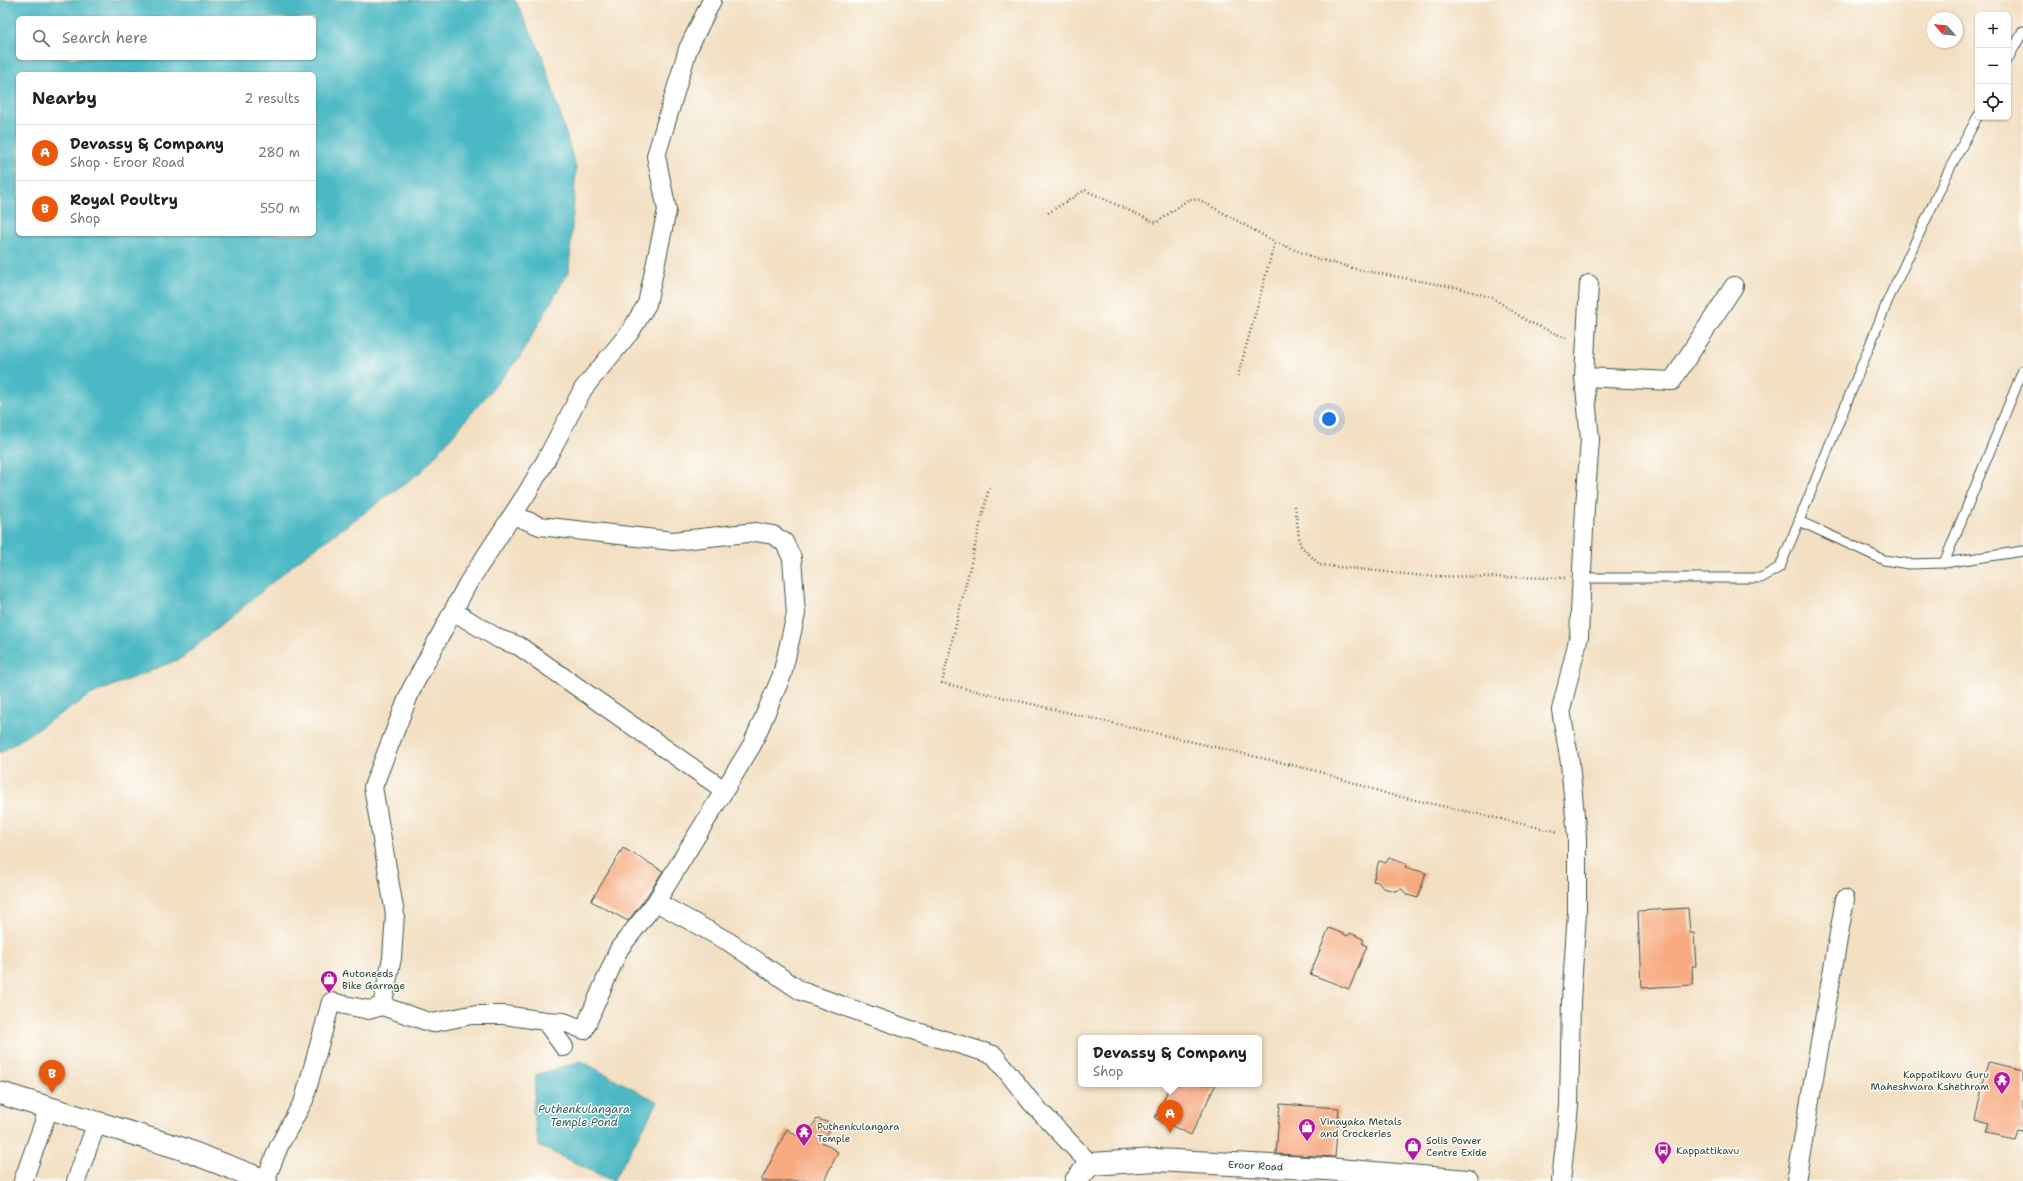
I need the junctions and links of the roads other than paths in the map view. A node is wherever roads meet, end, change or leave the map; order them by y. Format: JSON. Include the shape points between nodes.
{"nodes":[{"id":1,"x":712,"y":0,"type":"edge"},
{"id":2,"x":2023,"y":31,"type":"edge"},
{"id":3,"x":2011,"y":53,"type":"edge"},
{"id":4,"x":1976,"y":120,"type":"edge"},
{"id":5,"x":1590,"y":284,"type":"dead end"},
{"id":6,"x":1734,"y":286,"type":"dead end"},
{"id":7,"x":2023,"y":370,"type":"edge"},
{"id":8,"x":1584,"y":377,"type":"junction"},
{"id":9,"x":513,"y":515,"type":"junction"},
{"id":10,"x":1799,"y":520,"type":"junction"},
{"id":11,"x":2023,"y":551,"type":"edge"},
{"id":12,"x":1944,"y":563,"type":"junction"},
{"id":13,"x":1582,"y":578,"type":"junction"},
{"id":14,"x":453,"y":611,"type":"junction"},
{"id":15,"x":724,"y":790,"type":"junction"},
{"id":16,"x":1845,"y":899,"type":"dead end"},
{"id":17,"x":656,"y":902,"type":"junction"},
{"id":18,"x":382,"y":1006,"type":"junction"},
{"id":19,"x":545,"y":1021,"type":"junction"},
{"id":20,"x":564,"y":1047,"type":"dead end"},
{"id":21,"x":0,"y":1093,"type":"edge"},
{"id":22,"x":49,"y":1108,"type":"junction"},
{"id":23,"x":97,"y":1122,"type":"junction"},
{"id":24,"x":1090,"y":1164,"type":"junction"},
{"id":25,"x":1311,"y":1174,"type":"edge"},
{"id":26,"x":236,"y":1176,"type":"edge"},
{"id":27,"x":1432,"y":1180,"type":"edge"},
{"id":28,"x":23,"y":1181,"type":"edge"},
{"id":29,"x":76,"y":1181,"type":"edge"},
{"id":30,"x":265,"y":1181,"type":"edge"},
{"id":31,"x":1076,"y":1181,"type":"edge"},
{"id":32,"x":1467,"y":1181,"type":"edge"},
{"id":33,"x":1561,"y":1181,"type":"edge"},
{"id":34,"x":1796,"y":1181,"type":"edge"}],
"edges":[{"from":1,"to":9,"type":"street","via":[[688,49],[656,156],[667,210],[647,304],[630,332],[583,389],[546,460]]},
{"from":2,"to":3,"type":"lane"},
{"from":4,"to":10,"type":"lane","via":[[1950,168],[1888,300]]},
{"from":5,"to":8,"type":"street"},
{"from":6,"to":8,"type":"street","via":[[1672,381]]},
{"from":7,"to":12,"type":"lane"},
{"from":8,"to":13,"type":"street","via":[[1590,439]]},
{"from":9,"to":14,"type":"street","via":[[468,583]]},
{"from":9,"to":15,"type":"street","via":[[540,526],[624,537],[673,541],[756,532],[773,535],[784,542],[792,558],[796,614],[782,675],[752,745]]},
{"from":10,"to":12,"type":"lane","via":[[1884,560],[1909,564]]},
{"from":10,"to":13,"type":"lane","via":[[1780,567],[1761,578]]},
{"from":11,"to":12,"type":"lane"},
{"from":13,"to":33,"type":"street","via":[[1579,636],[1561,710],[1570,762],[1578,837],[1569,1106]]},
{"from":14,"to":15,"type":"street","via":[[499,639],[519,646]]},
{"from":14,"to":18,"type":"street","via":[[411,690],[373,787],[395,914],[392,958]]},
{"from":15,"to":17,"type":"street"},
{"from":16,"to":34,"type":"street"},
{"from":17,"to":19,"type":"street","via":[[619,949],[584,1030],[564,1022]]},
{"from":17,"to":24,"type":"street","via":[[729,942],[801,991],[905,1028],[994,1055],[1031,1102]]},
{"from":18,"to":19,"type":"street","via":[[432,1024],[470,1015],[504,1015]]},
{"from":18,"to":30,"type":"street","via":[[369,1010],[331,1002],[304,1100],[279,1146]]},
{"from":19,"to":20,"type":"street"},
{"from":21,"to":22,"type":"main road"},
{"from":22,"to":23,"type":"main road"},
{"from":22,"to":28,"type":"street"},
{"from":23,"to":26,"type":"main road","via":[[180,1148]]},
{"from":23,"to":29,"type":"street"},
{"from":24,"to":25,"type":"main road","name":"Eroor Road","via":[[1156,1160]]},
{"from":24,"to":31,"type":"main road"},
{"from":25,"to":27,"type":"main road","name":"Eroor Road"},
{"from":26,"to":30,"type":"main road"},
{"from":27,"to":32,"type":"main road","name":"Eroor Road"}]}
